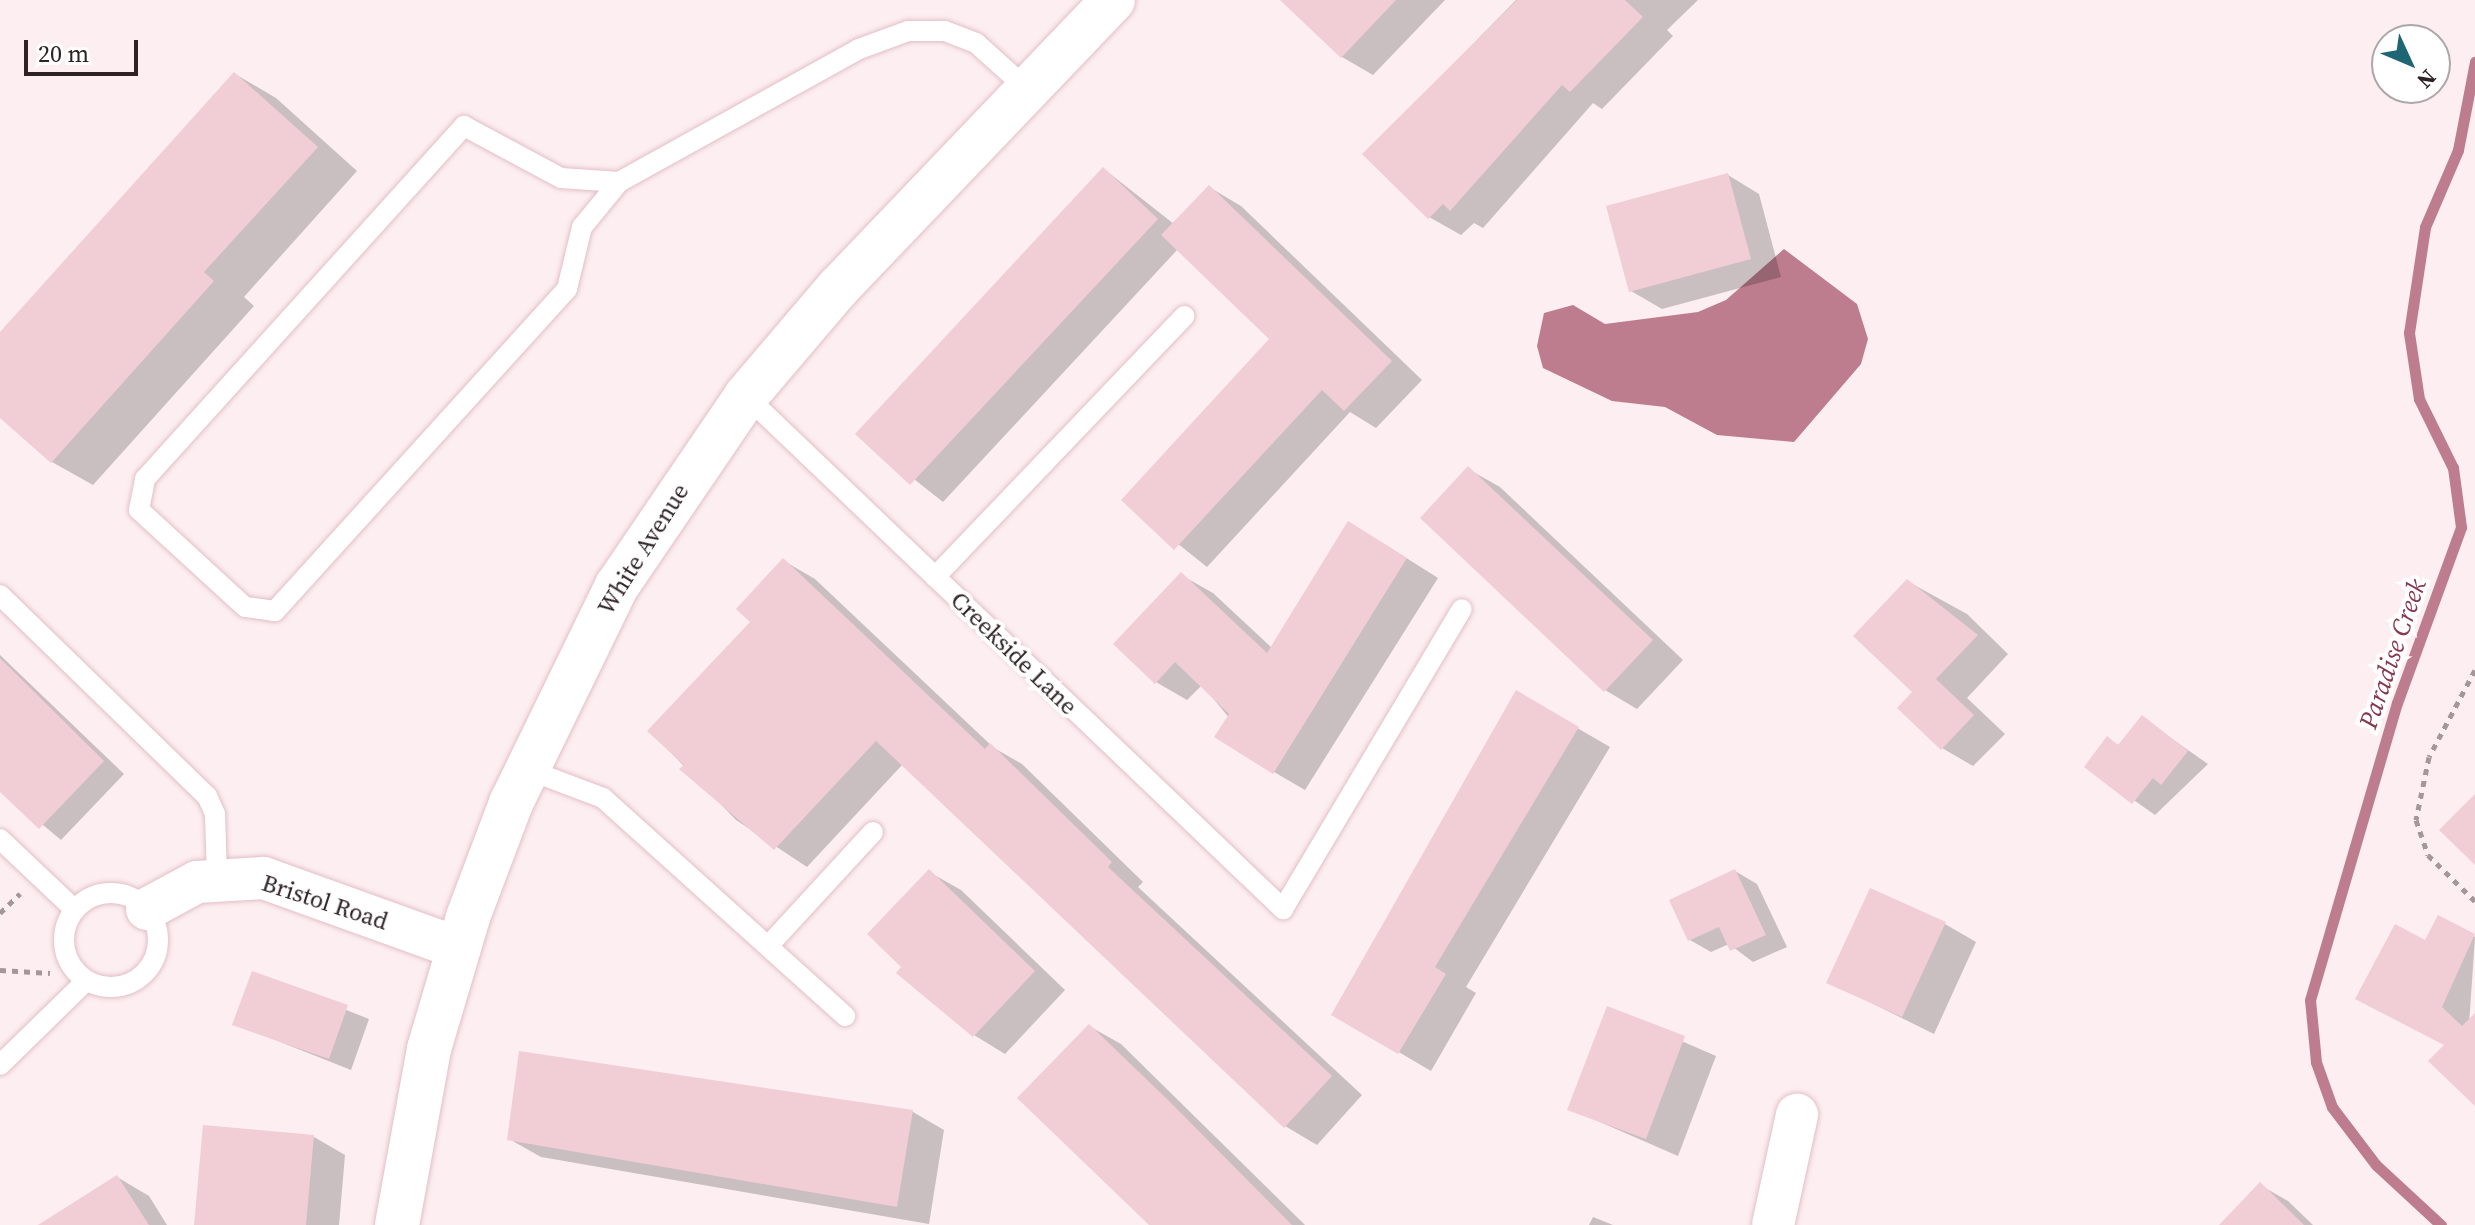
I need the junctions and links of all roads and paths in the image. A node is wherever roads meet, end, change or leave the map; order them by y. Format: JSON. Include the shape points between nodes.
{"nodes":[{"id":1,"x":1113,"y":0,"type":"edge"},
{"id":2,"x":1027,"y":89,"type":"junction"},
{"id":3,"x":619,"y":182,"type":"junction"},
{"id":4,"x":1184,"y":316,"type":"dead end"},
{"id":5,"x":746,"y":396,"type":"junction"},
{"id":6,"x":935,"y":577,"type":"junction"},
{"id":7,"x":0,"y":595,"type":"edge"},
{"id":8,"x":1462,"y":609,"type":"dead end"},
{"id":9,"x":2475,"y":670,"type":"edge"},
{"id":10,"x":526,"y":769,"type":"junction"},
{"id":11,"x":873,"y":832,"type":"dead end"},
{"id":12,"x":0,"y":839,"type":"edge"},
{"id":13,"x":217,"y":879,"type":"junction"},
{"id":14,"x":2475,"y":901,"type":"edge"},
{"id":15,"x":147,"y":909,"type":"junction"},
{"id":16,"x":75,"y":910,"type":"junction"},
{"id":17,"x":770,"y":944,"type":"junction"},
{"id":18,"x":458,"y":948,"type":"junction"},
{"id":19,"x":0,"y":970,"type":"edge"},
{"id":20,"x":80,"y":974,"type":"junction"},
{"id":21,"x":845,"y":1016,"type":"dead end"},
{"id":22,"x":0,"y":1065,"type":"edge"},
{"id":23,"x":1797,"y":1115,"type":"dead end"},
{"id":24,"x":397,"y":1225,"type":"edge"},
{"id":25,"x":1773,"y":1225,"type":"edge"}],
"edges":[{"from":1,"to":2,"type":"street","name":"White Avenue"},
{"from":2,"to":3,"type":"lane","via":[[976,43],[945,31],[908,31],[859,49]]},
{"from":2,"to":5,"type":"street","name":"White Avenue"},
{"from":3,"to":3,"type":"lane","via":[[561,178],[464,126],[145,479],[139,510],[245,607],[275,611],[567,289],[582,227]]},
{"from":4,"to":6,"type":"lane"},
{"from":5,"to":6,"type":"lane","name":"Creekside Lane"},
{"from":5,"to":10,"type":"street","name":"White Avenue","via":[[617,586]]},
{"from":6,"to":8,"type":"lane","name":"Creekside Lane","via":[[1283,909]]},
{"from":7,"to":13,"type":"lane","via":[[207,796],[215,814]]},
{"from":9,"to":14,"type":"path","via":[[2429,757],[2416,820],[2428,855]]},
{"from":10,"to":17,"type":"lane","via":[[603,798]]},
{"from":10,"to":18,"type":"street","name":"White Avenue"},
{"from":11,"to":17,"type":"lane"},
{"from":12,"to":16,"type":"lane"},
{"from":13,"to":15,"type":"street","name":"Bristol Road"},
{"from":13,"to":18,"type":"street","name":"Bristol Road","via":[[264,878]]},
{"from":15,"to":16,"type":"lane","via":[[115,893]]},
{"from":15,"to":20,"type":"lane","via":[[158,929],[152,965],[120,987]]},
{"from":16,"to":20,"type":"lane","via":[[64,938]]},
{"from":17,"to":21,"type":"lane"},
{"from":18,"to":24,"type":"street","name":"White Avenue","via":[[429,1049]]},
{"from":19,"to":20,"type":"path","via":[[31,977]]},
{"from":20,"to":22,"type":"lane"},
{"from":23,"to":25,"type":"street"}]}
